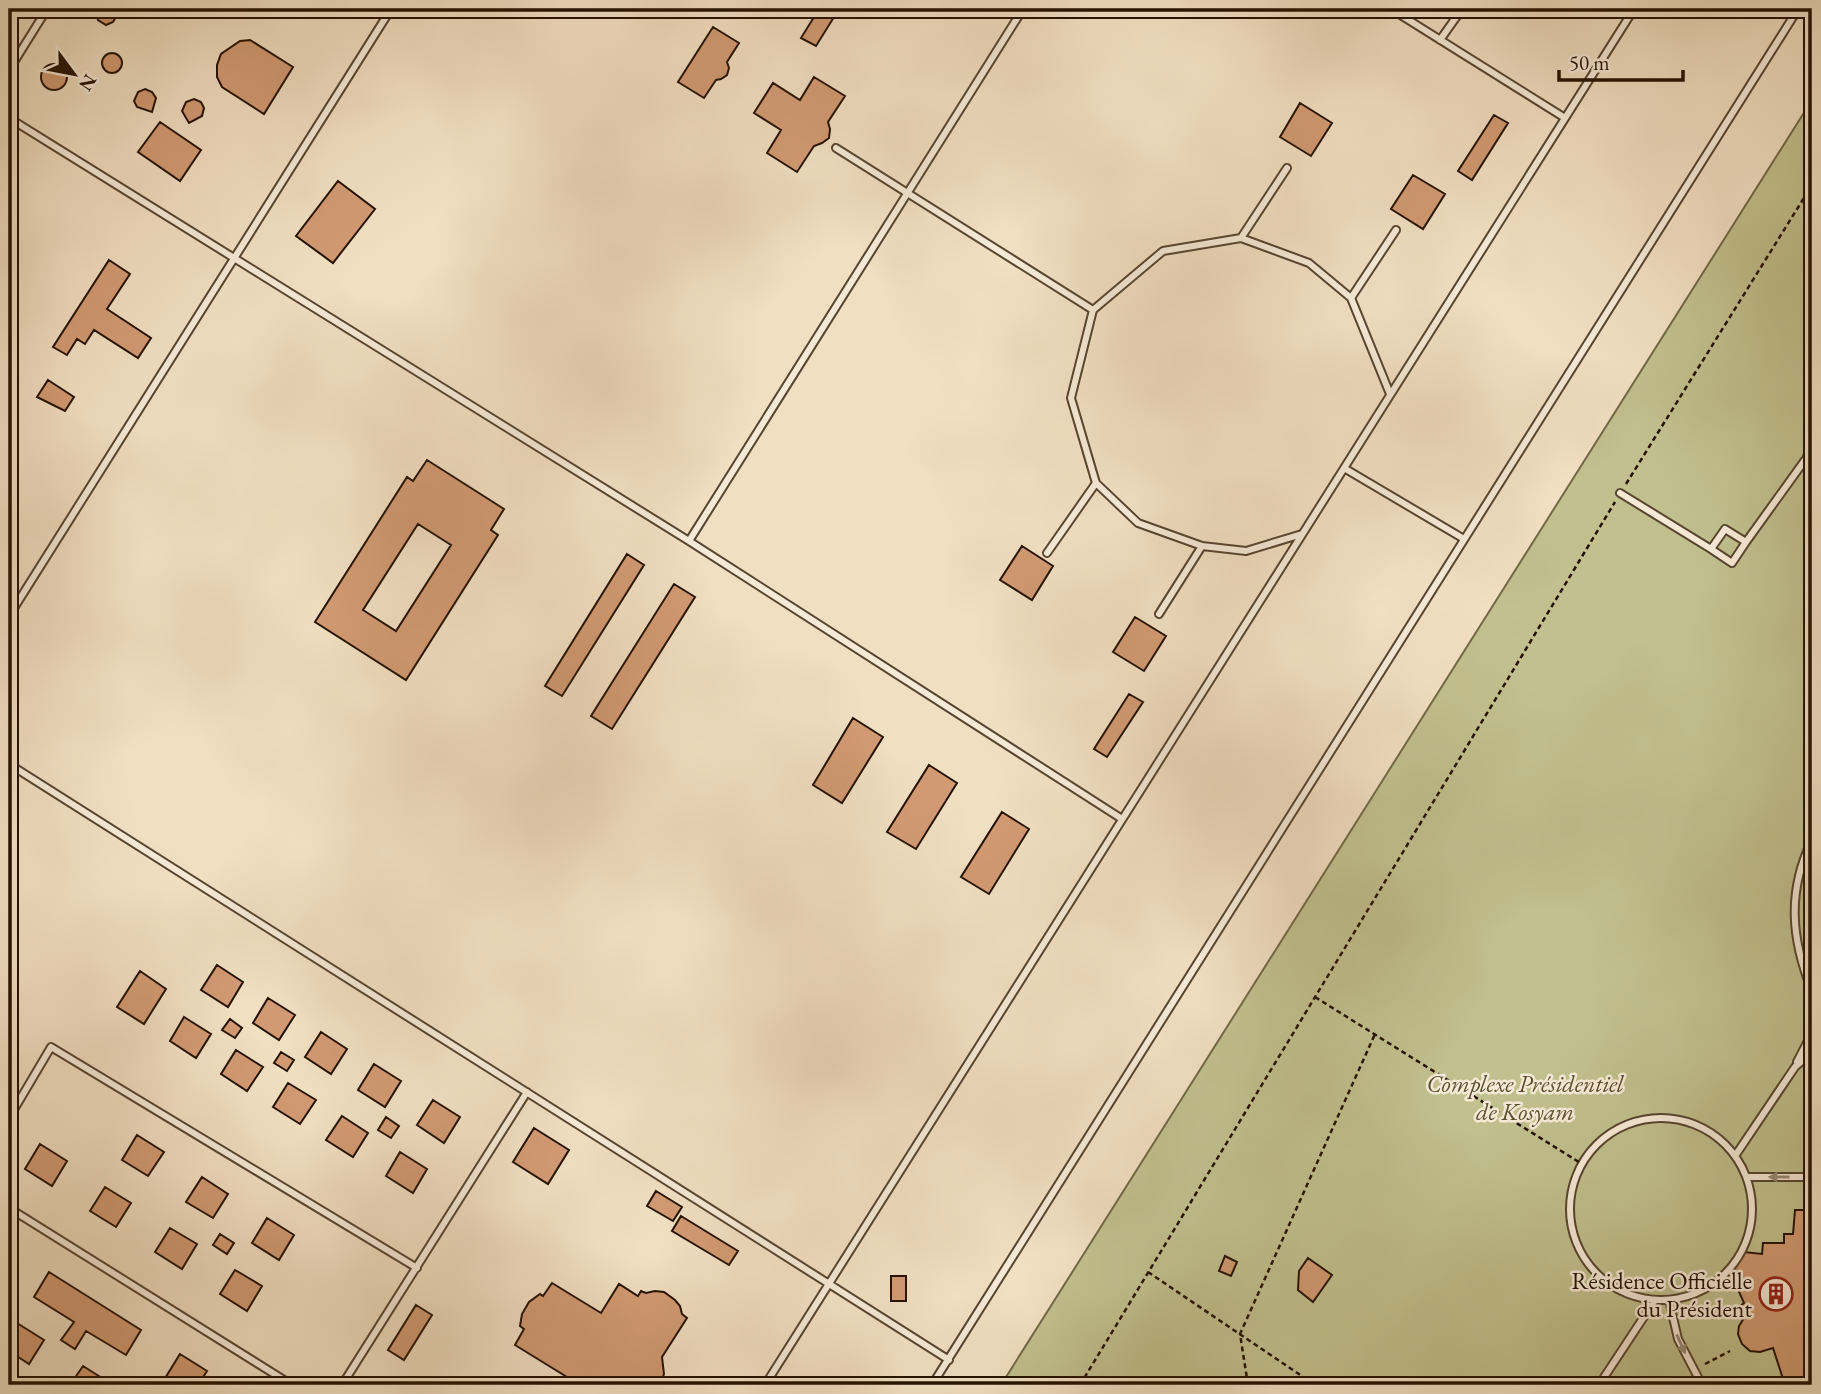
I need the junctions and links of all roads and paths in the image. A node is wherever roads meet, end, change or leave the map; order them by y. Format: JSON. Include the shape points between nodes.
{"nodes":[{"id":1,"x":47,"y":9,"type":"edge"},
{"id":2,"x":391,"y":9,"type":"edge"},
{"id":3,"x":1023,"y":9,"type":"edge"},
{"id":4,"x":1391,"y":9,"type":"edge"},
{"id":5,"x":1462,"y":9,"type":"edge"},
{"id":6,"x":1634,"y":9,"type":"edge"},
{"id":7,"x":1798,"y":9,"type":"edge"},
{"id":8,"x":1440,"y":40,"type":"junction"},
{"id":9,"x":9,"y":70,"type":"edge"},
{"id":10,"x":9,"y":118,"type":"edge"},
{"id":11,"x":1565,"y":118,"type":"junction"},
{"id":12,"x":836,"y":148,"type":"dead end"},
{"id":13,"x":1287,"y":168,"type":"dead end"},
{"id":14,"x":1812,"y":185,"type":"edge"},
{"id":15,"x":907,"y":193,"type":"junction"},
{"id":16,"x":1396,"y":230,"type":"dead end"},
{"id":17,"x":1241,"y":238,"type":"junction"},
{"id":18,"x":234,"y":259,"type":"junction"},
{"id":19,"x":1351,"y":298,"type":"junction"},
{"id":20,"x":1093,"y":310,"type":"junction"},
{"id":21,"x":1390,"y":394,"type":"junction"},
{"id":22,"x":1812,"y":446,"type":"edge"},
{"id":23,"x":1805,"y":460,"type":"junction"},
{"id":24,"x":1344,"y":468,"type":"junction"},
{"id":25,"x":1812,"y":476,"type":"edge"},
{"id":26,"x":1096,"y":483,"type":"junction"},
{"id":27,"x":1620,"y":493,"type":"junction"},
{"id":28,"x":1302,"y":534,"type":"junction"},
{"id":29,"x":1464,"y":539,"type":"junction"},
{"id":30,"x":689,"y":541,"type":"junction"},
{"id":31,"x":1746,"y":542,"type":"junction"},
{"id":32,"x":1202,"y":546,"type":"junction"},
{"id":33,"x":1711,"y":549,"type":"junction"},
{"id":34,"x":1047,"y":554,"type":"dead end"},
{"id":35,"x":1159,"y":614,"type":"dead end"},
{"id":36,"x":9,"y":616,"type":"edge"},
{"id":37,"x":9,"y":764,"type":"edge"},
{"id":38,"x":1122,"y":819,"type":"junction"},
{"id":39,"x":1812,"y":840,"type":"edge"},
{"id":40,"x":1812,"y":991,"type":"edge"},
{"id":41,"x":1314,"y":997,"type":"junction"},
{"id":42,"x":1812,"y":1033,"type":"edge"},
{"id":43,"x":1375,"y":1034,"type":"junction"},
{"id":44,"x":1812,"y":1052,"type":"edge"},
{"id":45,"x":1794,"y":1067,"type":"junction"},
{"id":46,"x":527,"y":1092,"type":"junction"},
{"id":47,"x":9,"y":1118,"type":"edge"},
{"id":48,"x":1735,"y":1156,"type":"junction"},
{"id":49,"x":1582,"y":1164,"type":"junction"},
{"id":50,"x":1747,"y":1177,"type":"junction"},
{"id":51,"x":1812,"y":1177,"type":"edge"},
{"id":52,"x":9,"y":1208,"type":"edge"},
{"id":53,"x":416,"y":1268,"type":"junction"},
{"id":54,"x":1148,"y":1272,"type":"junction"},
{"id":55,"x":829,"y":1283,"type":"junction"},
{"id":56,"x":1655,"y":1300,"type":"junction"},
{"id":57,"x":1669,"y":1300,"type":"junction"},
{"id":58,"x":1240,"y":1334,"type":"junction"},
{"id":59,"x":1730,"y":1351,"type":"dead end"},
{"id":60,"x":948,"y":1360,"type":"junction"},
{"id":61,"x":1693,"y":1370,"type":"junction"},
{"id":62,"x":292,"y":1385,"type":"edge"},
{"id":63,"x":342,"y":1385,"type":"edge"},
{"id":64,"x":765,"y":1385,"type":"edge"},
{"id":65,"x":932,"y":1385,"type":"edge"},
{"id":66,"x":1080,"y":1385,"type":"edge"},
{"id":67,"x":1248,"y":1385,"type":"edge"},
{"id":68,"x":1315,"y":1385,"type":"edge"},
{"id":69,"x":1599,"y":1385,"type":"edge"},
{"id":70,"x":1702,"y":1385,"type":"edge"}],
"edges":[{"from":1,"to":9,"type":"lane"},
{"from":2,"to":18,"type":"lane"},
{"from":3,"to":15,"type":"lane"},
{"from":4,"to":8,"type":"lane"},
{"from":5,"to":8,"type":"lane"},
{"from":6,"to":11,"type":"lane"},
{"from":7,"to":29,"type":"lane"},
{"from":8,"to":11,"type":"lane"},
{"from":10,"to":18,"type":"lane"},
{"from":11,"to":21,"type":"lane"},
{"from":12,"to":15,"type":"lane"},
{"from":13,"to":17,"type":"lane"},
{"from":14,"to":27,"type":"path"},
{"from":15,"to":20,"type":"lane"},
{"from":15,"to":30,"type":"lane"},
{"from":16,"to":19,"type":"lane"},
{"from":17,"to":19,"type":"lane","via":[[1309,263]]},
{"from":17,"to":20,"type":"lane","via":[[1163,251]]},
{"from":18,"to":30,"type":"lane"},
{"from":18,"to":36,"type":"lane"},
{"from":19,"to":21,"type":"lane"},
{"from":20,"to":26,"type":"lane","via":[[1072,398]]},
{"from":21,"to":24,"type":"lane"},
{"from":22,"to":23,"type":"lane"},
{"from":23,"to":25,"type":"lane"},
{"from":23,"to":31,"type":"lane"},
{"from":24,"to":28,"type":"lane"},
{"from":24,"to":29,"type":"lane"},
{"from":26,"to":32,"type":"lane","via":[[1138,523]]},
{"from":26,"to":34,"type":"lane"},
{"from":27,"to":33,"type":"lane"},
{"from":27,"to":41,"type":"path"},
{"from":28,"to":32,"type":"lane","via":[[1246,551]]},
{"from":28,"to":38,"type":"lane"},
{"from":29,"to":60,"type":"lane"},
{"from":30,"to":38,"type":"lane"},
{"from":31,"to":33,"type":"lane","via":[[1725,529]]},
{"from":31,"to":33,"type":"lane","via":[[1732,563]]},
{"from":32,"to":35,"type":"lane"},
{"from":37,"to":46,"type":"lane"},
{"from":38,"to":55,"type":"lane"},
{"from":39,"to":40,"type":"lane","via":[[1798,884],[1794,924]]},
{"from":41,"to":43,"type":"path"},
{"from":41,"to":54,"type":"path"},
{"from":42,"to":45,"type":"lane"},
{"from":43,"to":49,"type":"path"},
{"from":43,"to":58,"type":"path"},
{"from":44,"to":45,"type":"lane"},
{"from":45,"to":48,"type":"lane"},
{"from":46,"to":53,"type":"lane"},
{"from":46,"to":55,"type":"lane"},
{"from":47,"to":53,"type":"lane","via":[[51,1047]]},
{"from":48,"to":49,"type":"lane","via":[[1701,1126],[1656,1118],[1613,1132]]},
{"from":48,"to":50,"type":"lane"},
{"from":49,"to":56,"type":"lane","via":[[1570,1209],[1581,1253],[1611,1286]]},
{"from":51,"to":50,"type":"lane","one_way":true},
{"from":50,"to":57,"type":"lane","via":[[1751,1224],[1731,1268],[1692,1295]]},
{"from":52,"to":62,"type":"lane"},
{"from":53,"to":63,"type":"lane"},
{"from":54,"to":58,"type":"path"},
{"from":54,"to":66,"type":"path"},
{"from":55,"to":60,"type":"lane"},
{"from":55,"to":64,"type":"lane"},
{"from":56,"to":57,"type":"lane"},
{"from":56,"to":69,"type":"lane"},
{"from":57,"to":61,"type":"lane","one_way":true,"via":[[1678,1339]]},
{"from":58,"to":67,"type":"path"},
{"from":58,"to":68,"type":"path"},
{"from":59,"to":61,"type":"path"},
{"from":60,"to":65,"type":"lane"},
{"from":61,"to":70,"type":"lane"}]}
